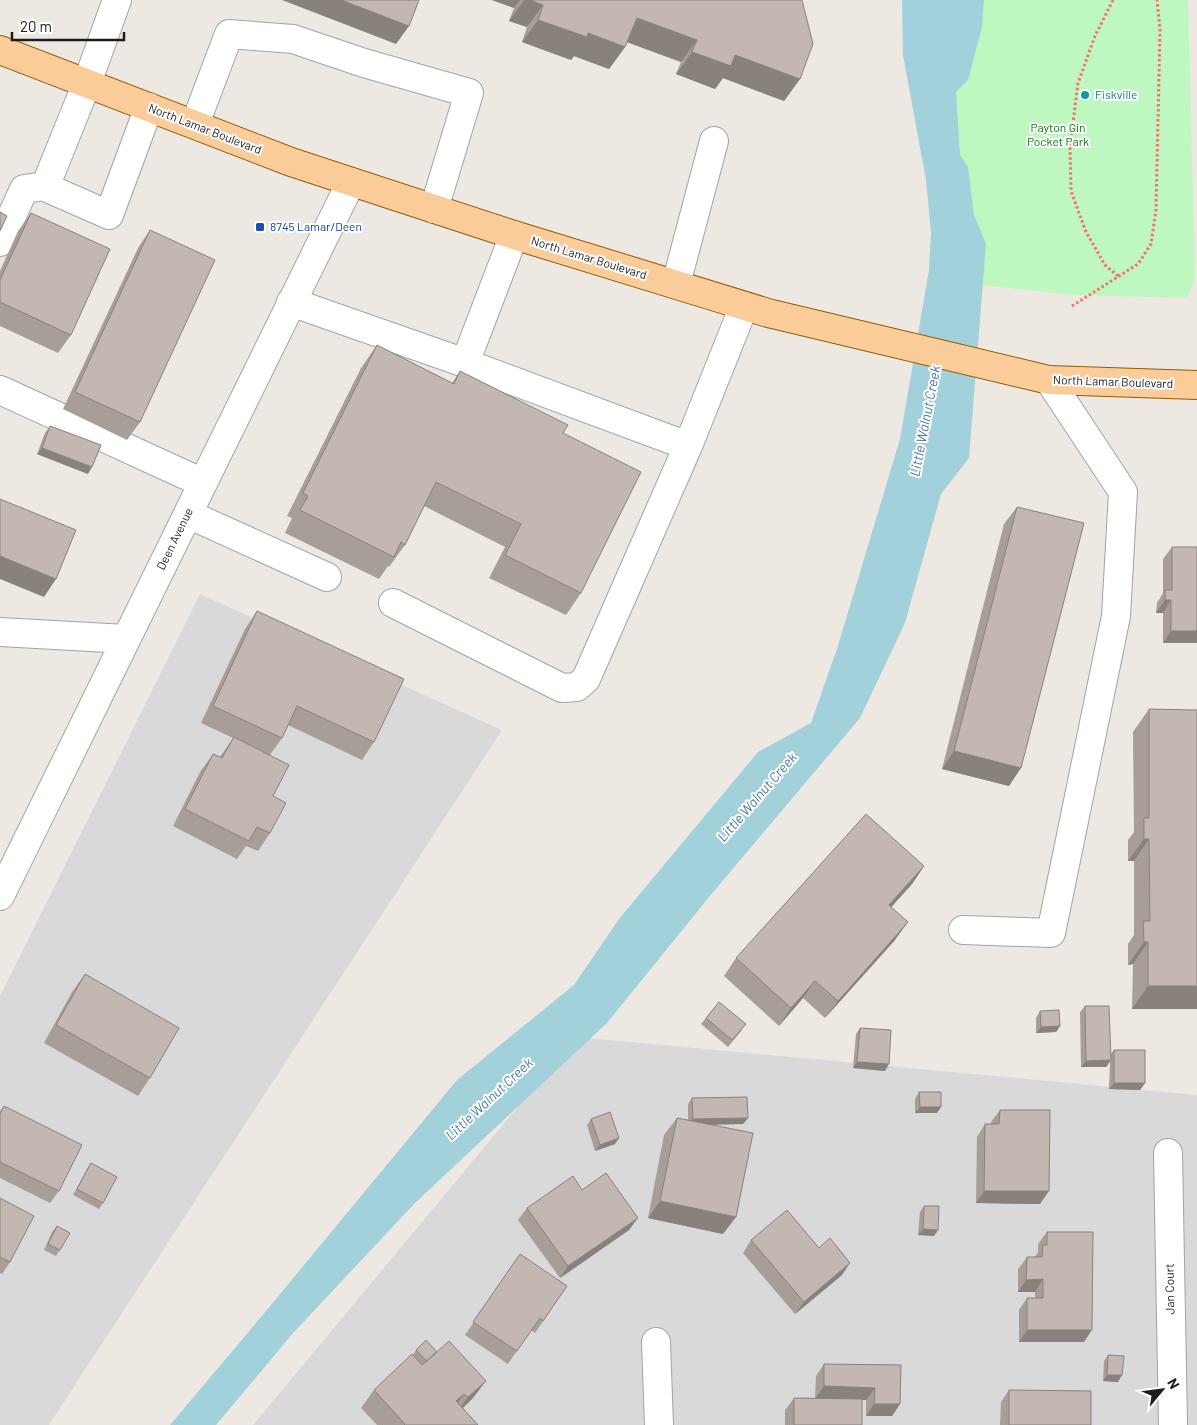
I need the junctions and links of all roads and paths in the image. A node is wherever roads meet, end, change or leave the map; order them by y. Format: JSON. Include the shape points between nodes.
{"nodes":[{"id":1,"x":117,"y":0,"type":"edge"},
{"id":2,"x":1113,"y":0,"type":"edge"},
{"id":3,"x":1157,"y":0,"type":"edge"},
{"id":4,"x":0,"y":50,"type":"edge"},
{"id":5,"x":87,"y":83,"type":"junction"},
{"id":6,"x":149,"y":107,"type":"junction"},
{"id":7,"x":195,"y":124,"type":"junction"},
{"id":8,"x":714,"y":141,"type":"dead end"},
{"id":9,"x":351,"y":182,"type":"junction"},
{"id":10,"x":45,"y":186,"type":"junction"},
{"id":11,"x":434,"y":209,"type":"junction"},
{"id":12,"x":514,"y":234,"type":"junction"},
{"id":13,"x":0,"y":242,"type":"edge"},
{"id":14,"x":1118,"y":276,"type":"junction"},
{"id":15,"x":676,"y":284,"type":"junction"},
{"id":16,"x":292,"y":302,"type":"junction"},
{"id":17,"x":1072,"y":306,"type":"dead end"},
{"id":18,"x":756,"y":309,"type":"junction"},
{"id":19,"x":465,"y":363,"type":"junction"},
{"id":20,"x":1049,"y":380,"type":"junction"},
{"id":21,"x":1197,"y":385,"type":"edge"},
{"id":22,"x":0,"y":390,"type":"edge"},
{"id":23,"x":688,"y":446,"type":"junction"},
{"id":24,"x":203,"y":482,"type":"junction"},
{"id":25,"x":188,"y":514,"type":"junction"},
{"id":26,"x":327,"y":577,"type":"dead end"},
{"id":27,"x":393,"y":603,"type":"dead end"},
{"id":28,"x":0,"y":632,"type":"edge"},
{"id":29,"x":126,"y":639,"type":"junction"},
{"id":30,"x":0,"y":896,"type":"edge"},
{"id":31,"x":963,"y":930,"type":"dead end"},
{"id":32,"x":1168,"y":1153,"type":"dead end"},
{"id":33,"x":656,"y":1342,"type":"dead end"},
{"id":34,"x":659,"y":1425,"type":"edge"},
{"id":35,"x":1173,"y":1425,"type":"edge"}],
"edges":[{"from":1,"to":5,"type":"street"},
{"from":2,"to":14,"type":"path","via":[[1095,36],[1078,83],[1070,147],[1071,191],[1086,232],[1105,265]]},
{"from":3,"to":14,"type":"path","via":[[1160,30],[1156,210],[1151,244],[1138,264]]},
{"from":4,"to":5,"type":"main road","name":"North Lamar Boulevard"},
{"from":5,"to":6,"type":"main road","name":"North Lamar Boulevard"},
{"from":5,"to":10,"type":"street"},
{"from":6,"to":7,"type":"main road","name":"North Lamar Boulevard"},
{"from":6,"to":10,"type":"street","via":[[109,215]]},
{"from":7,"to":9,"type":"main road","name":"North Lamar Boulevard"},
{"from":7,"to":11,"type":"street","via":[[229,34],[294,39],[469,93]]},
{"from":8,"to":15,"type":"street"},
{"from":9,"to":11,"type":"main road","name":"North Lamar Boulevard"},
{"from":9,"to":16,"type":"street","name":"Deen Avenue"},
{"from":10,"to":13,"type":"street","via":[[24,188]]},
{"from":11,"to":12,"type":"main road","name":"North Lamar Boulevard"},
{"from":12,"to":15,"type":"main road","name":"North Lamar Boulevard"},
{"from":12,"to":19,"type":"street"},
{"from":14,"to":17,"type":"path"},
{"from":15,"to":18,"type":"main road","name":"North Lamar Boulevard"},
{"from":16,"to":19,"type":"street"},
{"from":16,"to":24,"type":"street","name":"Deen Avenue"},
{"from":18,"to":20,"type":"main road","name":"North Lamar Boulevard"},
{"from":18,"to":23,"type":"street"},
{"from":19,"to":23,"type":"street"},
{"from":20,"to":21,"type":"main road","name":"North Lamar Boulevard"},
{"from":20,"to":31,"type":"street","via":[[1123,492],[1116,616],[1051,933]]},
{"from":22,"to":24,"type":"street"},
{"from":23,"to":27,"type":"street","via":[[586,679],[577,687],[562,688]]},
{"from":24,"to":25,"type":"street","name":"Deen Avenue"},
{"from":25,"to":26,"type":"street"},
{"from":25,"to":29,"type":"street","name":"Deen Avenue"},
{"from":28,"to":29,"type":"street"},
{"from":29,"to":30,"type":"street","name":"Deen Avenue"},
{"from":32,"to":35,"type":"street","name":"Jan Court"},
{"from":33,"to":34,"type":"street"}]}
